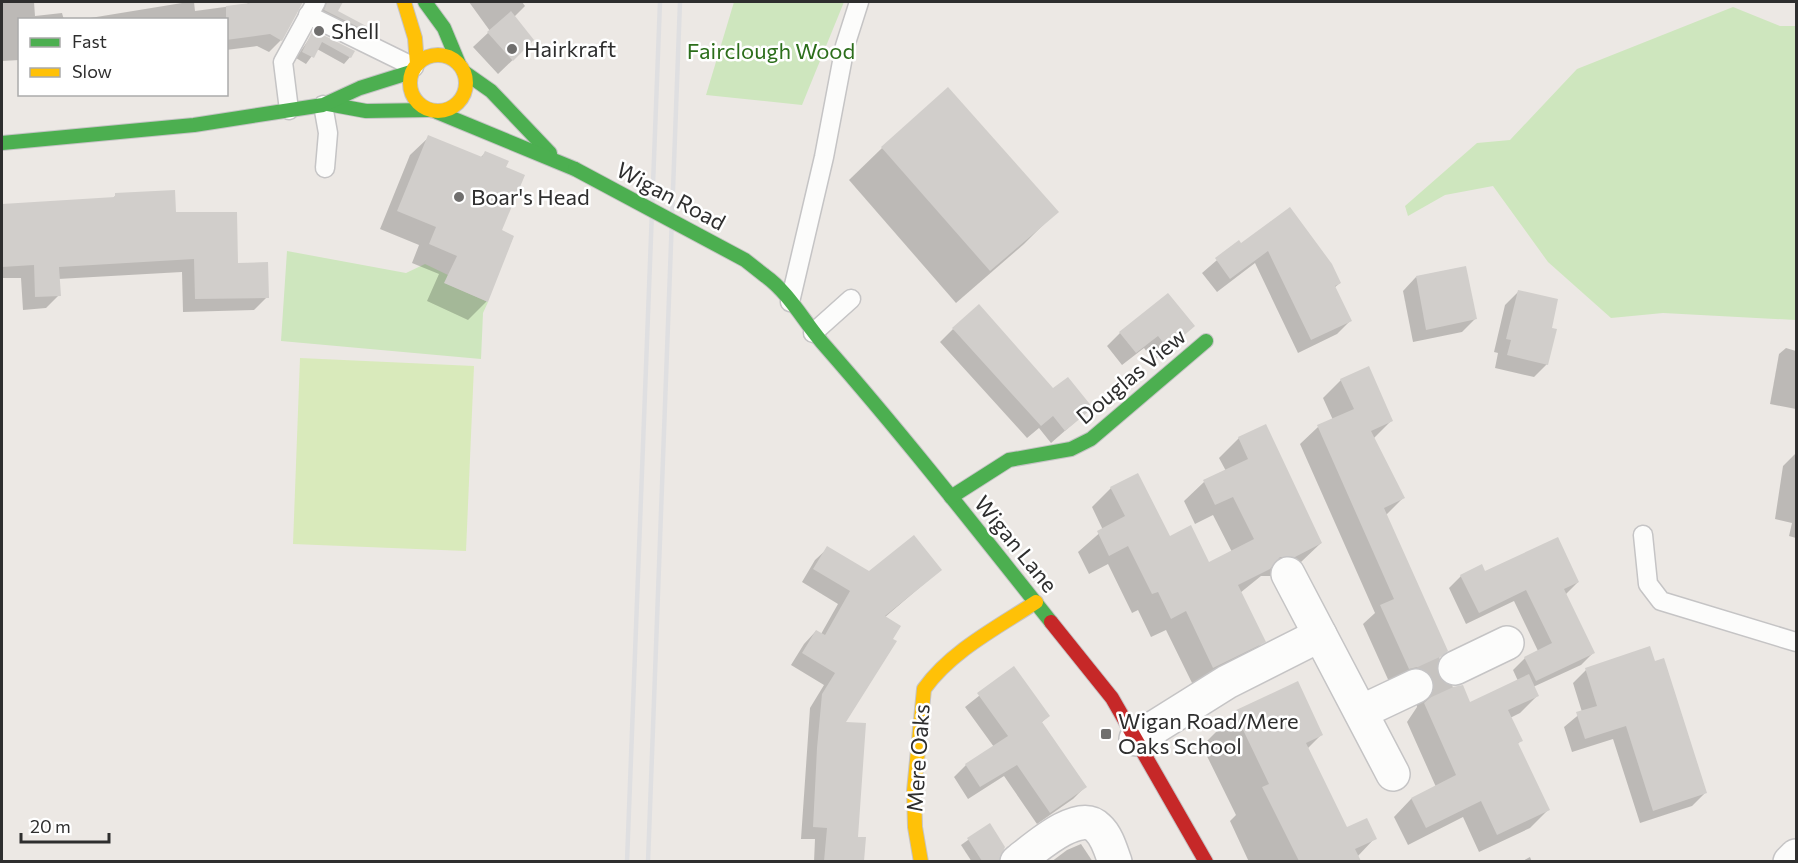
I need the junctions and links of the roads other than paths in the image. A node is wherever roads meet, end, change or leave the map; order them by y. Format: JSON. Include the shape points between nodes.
{"nodes":[{"id":1,"x":404,"y":2,"type":"edge"},
{"id":2,"x":425,"y":2,"type":"edge"},
{"id":3,"x":859,"y":2,"type":"edge"},
{"id":4,"x":312,"y":8,"type":"edge"},
{"id":5,"x":414,"y":68,"type":"junction"},
{"id":6,"x":461,"y":68,"type":"junction"},
{"id":7,"x":325,"y":105,"type":"junction"},
{"id":8,"x":289,"y":110,"type":"junction"},
{"id":9,"x":433,"y":111,"type":"junction"},
{"id":10,"x":2,"y":143,"type":"edge"},
{"id":11,"x":556,"y":159,"type":"junction"},
{"id":12,"x":325,"y":168,"type":"dead end"},
{"id":13,"x":764,"y":274,"type":"joint"},
{"id":14,"x":851,"y":299,"type":"dead end"},
{"id":15,"x":790,"y":302,"type":"junction"},
{"id":16,"x":813,"y":333,"type":"junction"},
{"id":17,"x":1206,"y":341,"type":"dead end"},
{"id":18,"x":951,"y":497,"type":"junction"},
{"id":19,"x":1643,"y":535,"type":"dead end"},
{"id":20,"x":1288,"y":574,"type":"dead end"},
{"id":21,"x":1036,"y":602,"type":"junction"},
{"id":22,"x":1320,"y":634,"type":"junction"},
{"id":23,"x":1797,"y":642,"type":"edge"},
{"id":24,"x":1507,"y":643,"type":"dead end"},
{"id":25,"x":1455,"y":668,"type":"tunnel mouth"},
{"id":26,"x":1416,"y":686,"type":"tunnel mouth"},
{"id":27,"x":1361,"y":712,"type":"junction"},
{"id":28,"x":1136,"y":739,"type":"junction"},
{"id":29,"x":1393,"y":774,"type":"dead end"},
{"id":30,"x":1797,"y":856,"type":"edge"},
{"id":31,"x":921,"y":861,"type":"edge"},
{"id":32,"x":1017,"y":861,"type":"edge"},
{"id":33,"x":1115,"y":861,"type":"edge"},
{"id":34,"x":1206,"y":861,"type":"edge"},
{"id":35,"x":1790,"y":861,"type":"edge"}],
"edges":[{"from":1,"to":5,"type":"main road","via":[[415,38]]},
{"from":2,"to":6,"type":"main road","via":[[444,28]]},
{"from":3,"to":15,"type":"lane","via":[[845,46]]},
{"from":4,"to":5,"type":"lane"},
{"from":4,"to":8,"type":"lane","via":[[283,62]]},
{"from":5,"to":6,"type":"main road","via":[[433,55],[452,58]]},
{"from":5,"to":7,"type":"main road","name":"Wigan Road"},
{"from":5,"to":9,"type":"main road","via":[[410,90],[420,105]]},
{"from":6,"to":9,"type":"main road","via":[[465,91],[461,99],[447,110]]},
{"from":6,"to":11,"type":"main road","name":"Wigan Road","via":[[506,105]]},
{"from":7,"to":8,"type":"main road","name":"Wigan Road"},
{"from":7,"to":9,"type":"main road","name":"Wigan Road","via":[[366,111]]},
{"from":7,"to":12,"type":"lane"},
{"from":8,"to":10,"type":"main road","name":"Wigan Road","via":[[194,125]]},
{"from":9,"to":11,"type":"main road","name":"Wigan Road"},
{"from":11,"to":13,"type":"main road","name":"Wigan Road","bridge":true,"via":[[745,260]]},
{"from":13,"to":15,"type":"main road","name":"Wigan Lane"},
{"from":14,"to":16,"type":"lane"},
{"from":15,"to":16,"type":"main road","name":"Wigan Lane"},
{"from":16,"to":18,"type":"main road","name":"Wigan Lane"},
{"from":17,"to":18,"type":"main road","name":"Douglas View","via":[[1091,439],[1071,449],[1009,460]]},
{"from":18,"to":21,"type":"main road","name":"Wigan Lane"},
{"from":19,"to":23,"type":"lane","via":[[1648,584],[1661,601]]},
{"from":20,"to":22,"type":"street"},
{"from":21,"to":28,"type":"main road","name":"Wigan Lane","via":[[1112,699]]},
{"from":21,"to":31,"type":"main road","name":"Mere Oaks","via":[[953,659],[924,689],[913,812]]},
{"from":22,"to":27,"type":"street"},
{"from":22,"to":28,"type":"street","via":[[1227,682]]},
{"from":24,"to":25,"type":"street"},
{"from":26,"to":27,"type":"street"},
{"from":27,"to":29,"type":"street"},
{"from":28,"to":34,"type":"main road","name":"Wigan Lane"},
{"from":30,"to":35,"type":"street"},
{"from":32,"to":33,"type":"street","via":[[1068,825],[1080,822],[1090,822],[1099,828]]}]}
